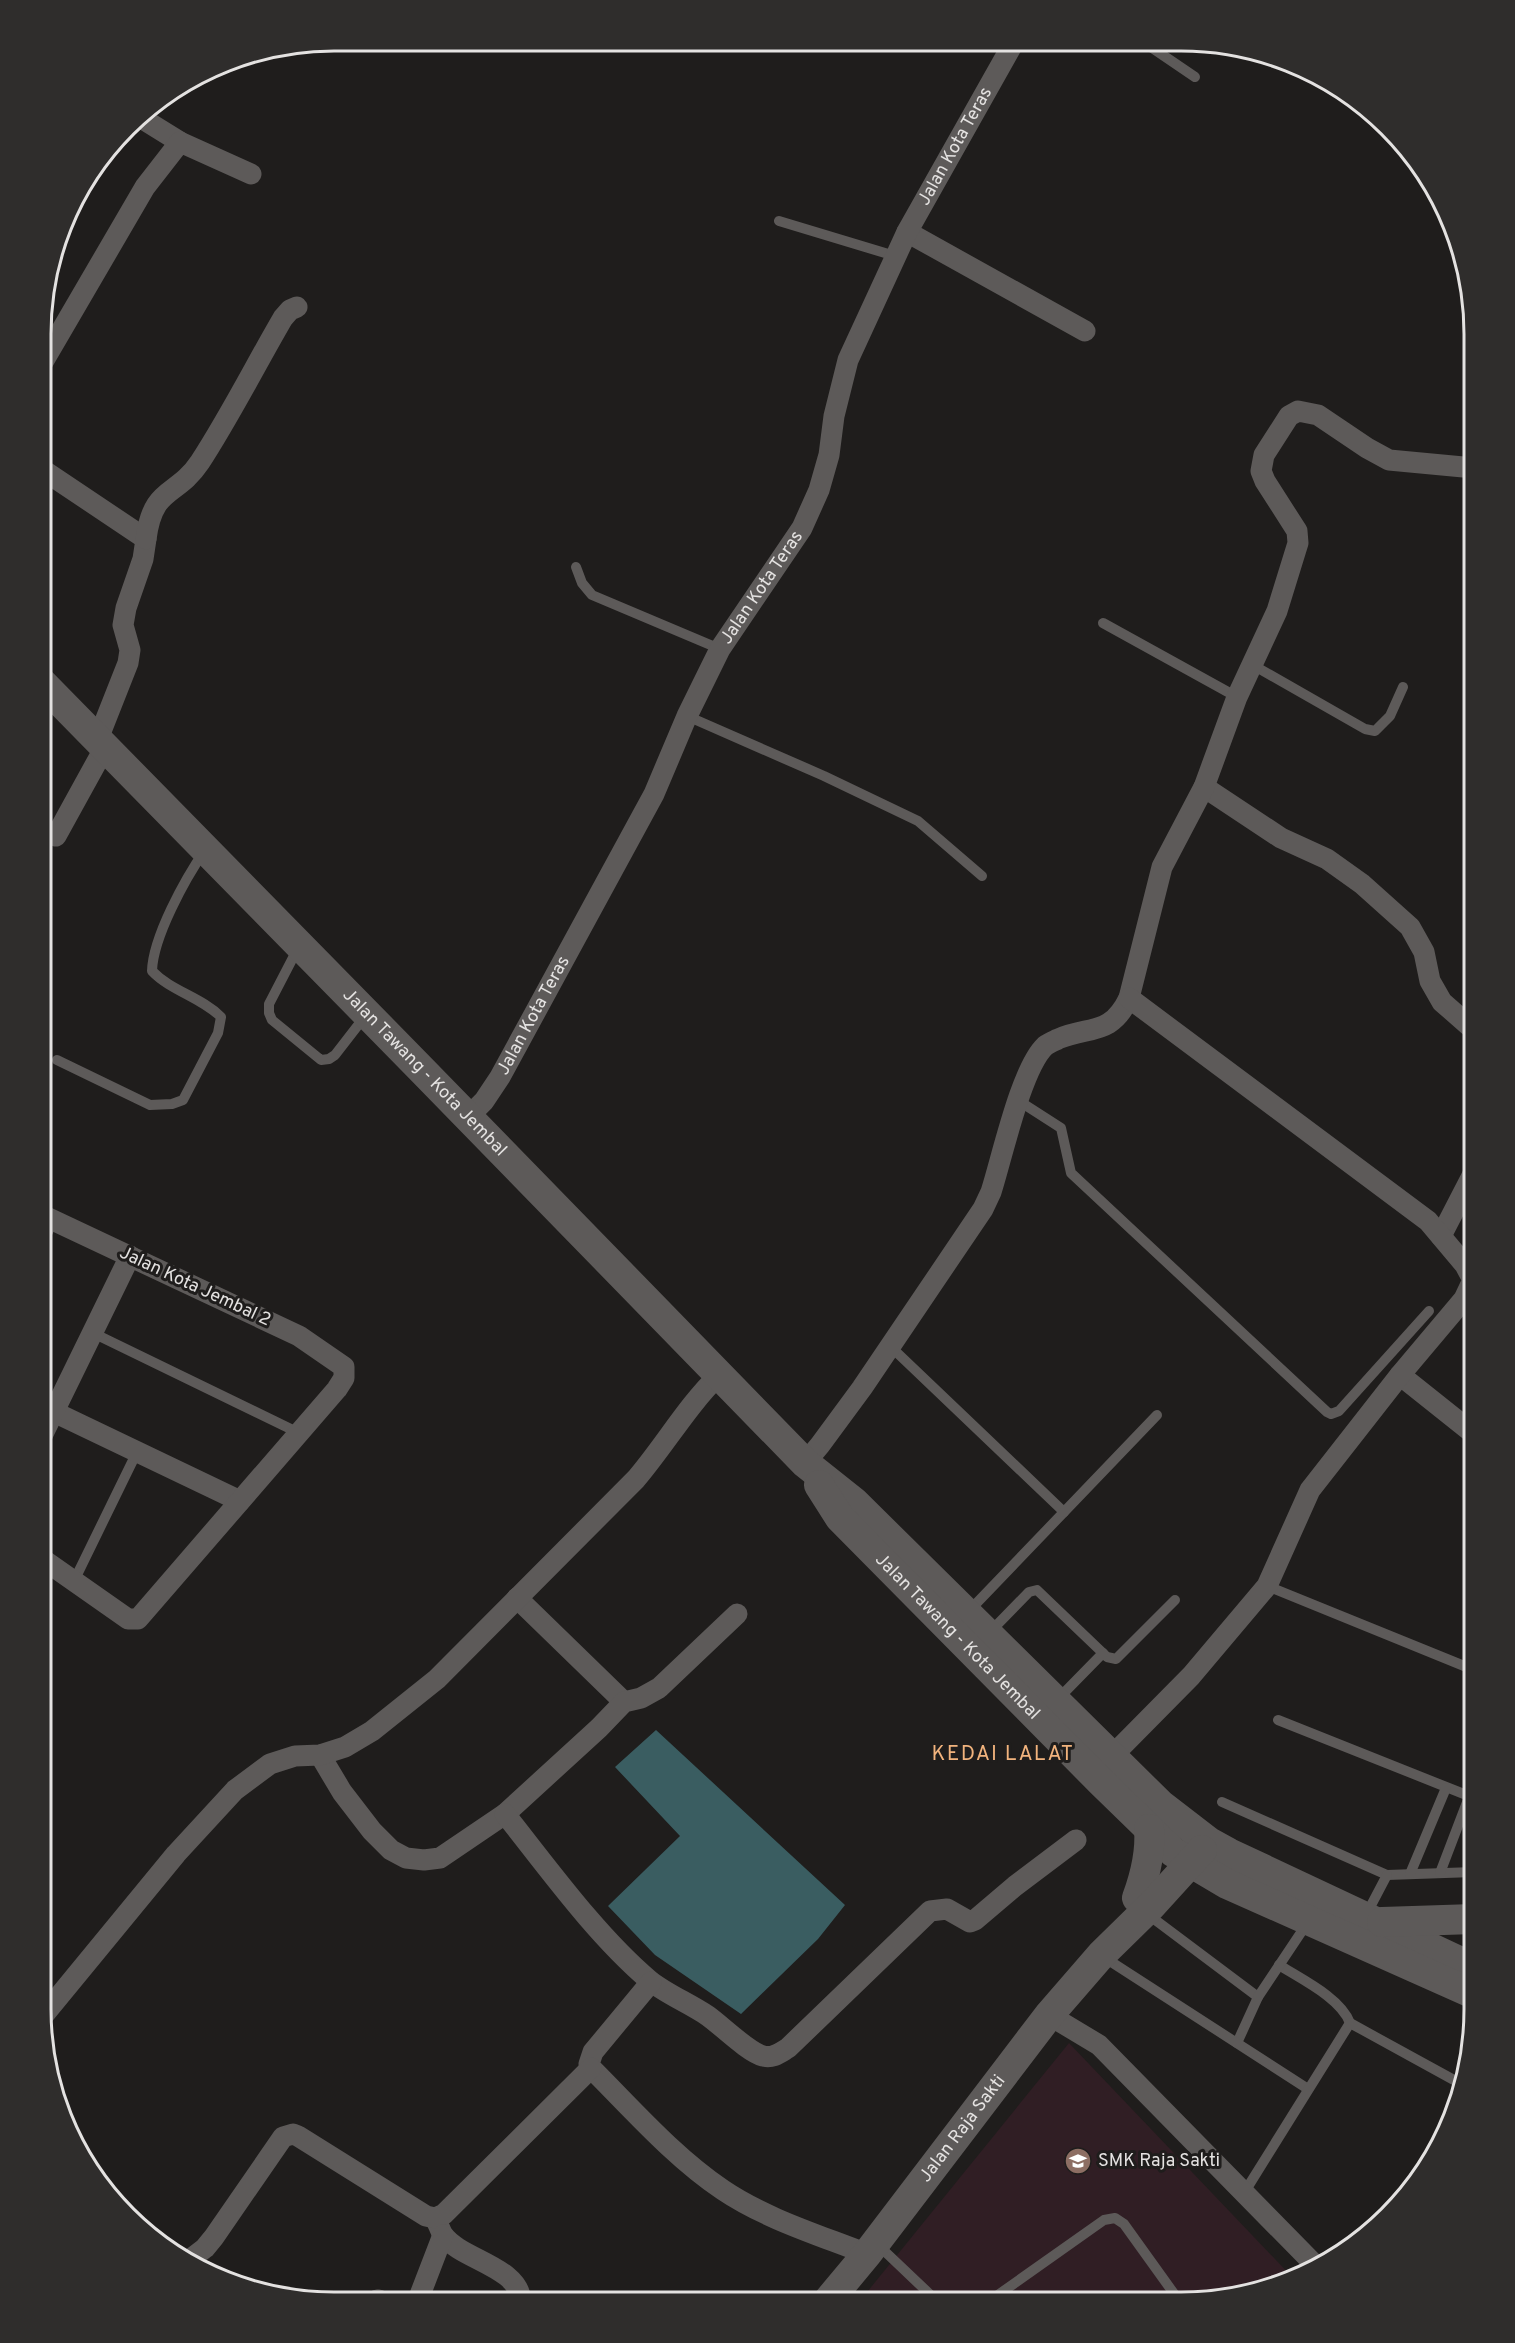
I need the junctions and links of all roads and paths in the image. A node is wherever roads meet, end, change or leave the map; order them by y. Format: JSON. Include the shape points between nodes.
{"nodes":[{"id":1,"x":1009,"y":51,"type":"edge"},
{"id":2,"x":1156,"y":51,"type":"edge"},
{"id":3,"x":1195,"y":77,"type":"dead end"},
{"id":4,"x":147,"y":121,"type":"edge"},
{"id":5,"x":180,"y":142,"type":"junction"},
{"id":6,"x":251,"y":174,"type":"dead end"},
{"id":7,"x":779,"y":221,"type":"dead end"},
{"id":8,"x":907,"y":232,"type":"junction"},
{"id":9,"x":896,"y":256,"type":"junction"},
{"id":10,"x":297,"y":307,"type":"dead end"},
{"id":11,"x":1085,"y":332,"type":"dead end"},
{"id":12,"x":51,"y":348,"type":"edge"},
{"id":13,"x":1464,"y":467,"type":"edge"},
{"id":14,"x":51,"y":475,"type":"edge"},
{"id":15,"x":146,"y":539,"type":"junction"},
{"id":16,"x":576,"y":567,"type":"dead end"},
{"id":17,"x":1103,"y":623,"type":"dead end"},
{"id":18,"x":720,"y":649,"type":"junction"},
{"id":19,"x":1251,"y":664,"type":"junction"},
{"id":20,"x":1403,"y":687,"type":"dead end"},
{"id":21,"x":51,"y":692,"type":"edge"},
{"id":22,"x":1237,"y":697,"type":"junction"},
{"id":23,"x":687,"y":716,"type":"junction"},
{"id":24,"x":102,"y":743,"type":"junction"},
{"id":25,"x":1204,"y":787,"type":"junction"},
{"id":26,"x":51,"y":834,"type":"edge"},
{"id":27,"x":205,"y":850,"type":"junction"},
{"id":28,"x":982,"y":876,"type":"dead end"},
{"id":29,"x":299,"y":946,"type":"junction"},
{"id":30,"x":1129,"y":998,"type":"junction"},
{"id":31,"x":366,"y":1014,"type":"junction"},
{"id":32,"x":1464,"y":1021,"type":"edge"},
{"id":33,"x":57,"y":1060,"type":"dead end"},
{"id":34,"x":1019,"y":1101,"type":"junction"},
{"id":35,"x":469,"y":1116,"type":"junction"},
{"id":36,"x":1464,"y":1191,"type":"edge"},
{"id":37,"x":51,"y":1219,"type":"edge"},
{"id":38,"x":1440,"y":1236,"type":"junction"},
{"id":39,"x":130,"y":1256,"type":"junction"},
{"id":40,"x":1464,"y":1263,"type":"edge"},
{"id":41,"x":1464,"y":1299,"type":"edge"},
{"id":42,"x":1429,"y":1311,"type":"dead end"},
{"id":43,"x":93,"y":1333,"type":"junction"},
{"id":44,"x":890,"y":1346,"type":"junction"},
{"id":45,"x":719,"y":1375,"type":"junction"},
{"id":46,"x":1400,"y":1375,"type":"junction"},
{"id":47,"x":1369,"y":1378,"type":"junction"},
{"id":48,"x":1384,"y":1395,"type":"junction"},
{"id":49,"x":54,"y":1412,"type":"junction"},
{"id":50,"x":1156,"y":1415,"type":"dead end"},
{"id":51,"x":51,"y":1418,"type":"edge"},
{"id":52,"x":1464,"y":1426,"type":"edge"},
{"id":53,"x":299,"y":1433,"type":"junction"},
{"id":54,"x":138,"y":1452,"type":"junction"},
{"id":55,"x":805,"y":1462,"type":"junction"},
{"id":56,"x":240,"y":1501,"type":"junction"},
{"id":57,"x":1064,"y":1512,"type":"junction"},
{"id":58,"x":51,"y":1565,"type":"edge"},
{"id":59,"x":74,"y":1581,"type":"junction"},
{"id":60,"x":1266,"y":1586,"type":"junction"},
{"id":61,"x":517,"y":1598,"type":"junction"},
{"id":62,"x":1175,"y":1600,"type":"dead end"},
{"id":63,"x":737,"y":1614,"type":"dead end"},
{"id":64,"x":966,"y":1614,"type":"junction"},
{"id":65,"x":988,"y":1635,"type":"junction"},
{"id":66,"x":1103,"y":1653,"type":"junction"},
{"id":67,"x":1464,"y":1666,"type":"edge"},
{"id":68,"x":1055,"y":1701,"type":"junction"},
{"id":69,"x":624,"y":1702,"type":"junction"},
{"id":70,"x":1278,"y":1720,"type":"dead end"},
{"id":71,"x":320,"y":1755,"type":"junction"},
{"id":72,"x":1111,"y":1757,"type":"junction"},
{"id":73,"x":1446,"y":1788,"type":"junction"},
{"id":74,"x":1464,"y":1794,"type":"edge"},
{"id":75,"x":1222,"y":1802,"type":"dead end"},
{"id":76,"x":504,"y":1814,"type":"junction"},
{"id":77,"x":1464,"y":1816,"type":"edge"},
{"id":78,"x":1149,"y":1830,"type":"junction"},
{"id":79,"x":1076,"y":1840,"type":"dead end"},
{"id":80,"x":1191,"y":1846,"type":"junction"},
{"id":81,"x":1464,"y":1872,"type":"edge"},
{"id":82,"x":1440,"y":1873,"type":"junction"},
{"id":83,"x":1410,"y":1874,"type":"junction"},
{"id":84,"x":1387,"y":1875,"type":"junction"},
{"id":85,"x":1227,"y":1884,"type":"junction"},
{"id":86,"x":1145,"y":1905,"type":"junction"},
{"id":87,"x":1371,"y":1919,"type":"junction"},
{"id":88,"x":1464,"y":1919,"type":"edge"},
{"id":89,"x":1309,"y":1921,"type":"junction"},
{"id":90,"x":1101,"y":1955,"type":"junction"},
{"id":91,"x":1279,"y":1965,"type":"junction"},
{"id":92,"x":1464,"y":1969,"type":"edge"},
{"id":93,"x":1464,"y":1970,"type":"edge"},
{"id":94,"x":651,"y":1982,"type":"junction"},
{"id":95,"x":1258,"y":1997,"type":"junction"},
{"id":96,"x":51,"y":2006,"type":"edge"},
{"id":97,"x":1049,"y":2015,"type":"junction"},
{"id":98,"x":1350,"y":2023,"type":"junction"},
{"id":99,"x":1237,"y":2043,"type":"junction"},
{"id":100,"x":591,"y":2068,"type":"junction"},
{"id":101,"x":1455,"y":2080,"type":"edge"},
{"id":102,"x":1308,"y":2089,"type":"junction"},
{"id":103,"x":1244,"y":2193,"type":"junction"},
{"id":104,"x":439,"y":2226,"type":"junction"},
{"id":105,"x":871,"y":2248,"type":"junction"},
{"id":106,"x":195,"y":2255,"type":"edge"},
{"id":107,"x":1311,"y":2261,"type":"edge"},
{"id":108,"x":420,"y":2292,"type":"edge"},
{"id":109,"x":518,"y":2292,"type":"edge"},
{"id":110,"x":834,"y":2292,"type":"edge"},
{"id":111,"x":926,"y":2292,"type":"edge"},
{"id":112,"x":1002,"y":2292,"type":"edge"},
{"id":113,"x":1173,"y":2292,"type":"edge"}],
"edges":[{"from":1,"to":8,"type":"street","name":"Jalan Kota Teras"},
{"from":2,"to":3,"type":"lane"},
{"from":4,"to":5,"type":"street"},
{"from":5,"to":6,"type":"street"},
{"from":5,"to":12,"type":"street","via":[[145,187]]},
{"from":7,"to":9,"type":"lane"},
{"from":8,"to":9,"type":"street","name":"Jalan Kota Teras"},
{"from":8,"to":11,"type":"street"},
{"from":9,"to":18,"type":"street","name":"Jalan Kota Teras","via":[[848,360],[829,455],[802,528]]},
{"from":10,"to":15,"type":"street","via":[[283,318],[198,465],[152,510]]},
{"from":13,"to":19,"type":"street","via":[[1389,460],[1318,415],[1298,411],[1289,416],[1264,455],[1261,471],[1297,531],[1298,543],[1277,611]]},
{"from":14,"to":15,"type":"street"},
{"from":15,"to":24,"type":"street","via":[[123,625],[130,650],[128,663]]},
{"from":16,"to":18,"type":"lane","via":[[582,584],[592,595]]},
{"from":17,"to":22,"type":"lane"},
{"from":18,"to":23,"type":"street","name":"Jalan Kota Teras"},
{"from":19,"to":20,"type":"lane","via":[[1375,731],[1390,716]]},
{"from":19,"to":22,"type":"street"},
{"from":21,"to":24,"type":"main road","name":"Jalan Tawang - Kota Jembal"},
{"from":22,"to":25,"type":"street"},
{"from":23,"to":28,"type":"lane","via":[[918,821]]},
{"from":23,"to":35,"type":"street","name":"Jalan Kota Teras","via":[[654,794],[620,858],[500,1077]]},
{"from":24,"to":26,"type":"street","via":[[56,836]]},
{"from":24,"to":27,"type":"main road","name":"Jalan Tawang - Kota Jembal"},
{"from":25,"to":30,"type":"street","via":[[1162,867]]},
{"from":25,"to":32,"type":"street","via":[[1281,838],[1327,859],[1410,927],[1424,952],[1430,981],[1442,1002]]},
{"from":27,"to":29,"type":"main road","name":"Jalan Tawang - Kota Jembal"},
{"from":27,"to":33,"type":"lane","via":[[173,904],[152,958],[152,971],[161,980],[210,1005],[221,1017],[218,1033],[183,1100],[150,1105]]},
{"from":29,"to":31,"type":"main road","name":"Jalan Tawang - Kota Jembal"},
{"from":29,"to":31,"type":"lane","via":[[269,1004],[272,1020],[321,1059],[329,1059]]},
{"from":30,"to":34,"type":"street","via":[[1110,1023],[1047,1044],[1037,1056]]},
{"from":30,"to":38,"type":"street","via":[[1428,1221]]},
{"from":31,"to":35,"type":"main road","name":"Jalan Tawang - Kota Jembal"},
{"from":34,"to":44,"type":"street","via":[[983,1209]]},
{"from":34,"to":47,"type":"lane","via":[[1061,1128],[1071,1173],[1327,1412],[1339,1411]]},
{"from":35,"to":45,"type":"main road","name":"Jalan Tawang - Kota Jembal"},
{"from":36,"to":38,"type":"street"},
{"from":37,"to":39,"type":"street","name":"Jalan Kota Jembal 2"},
{"from":38,"to":40,"type":"street"},
{"from":39,"to":43,"type":"street"},
{"from":39,"to":53,"type":"street","name":"Jalan Kota Jembal 2","via":[[299,1335],[344,1367],[344,1378],[337,1389]]},
{"from":41,"to":46,"type":"street"},
{"from":42,"to":47,"type":"lane"},
{"from":43,"to":49,"type":"street"},
{"from":43,"to":53,"type":"lane"},
{"from":44,"to":55,"type":"street"},
{"from":44,"to":57,"type":"lane"},
{"from":45,"to":55,"type":"main road","name":"Jalan Tawang - Kota Jembal"},
{"from":45,"to":61,"type":"street","via":[[692,1404],[636,1479]]},
{"from":46,"to":48,"type":"street"},
{"from":46,"to":52,"type":"street"},
{"from":47,"to":48,"type":"lane"},
{"from":48,"to":60,"type":"street","via":[[1310,1490]]},
{"from":49,"to":51,"type":"street"},
{"from":49,"to":54,"type":"street"},
{"from":50,"to":57,"type":"lane"},
{"from":53,"to":56,"type":"street"},
{"from":54,"to":56,"type":"street"},
{"from":54,"to":59,"type":"lane"},
{"from":55,"to":64,"type":"main road","name":"Jalan Tawang - Kota Jembal","via":[[854,1502]]},
{"from":55,"to":78,"type":"main road","name":"Jalan Tawang - Kota Jembal","via":[[840,1518]]},
{"from":56,"to":59,"type":"street","via":[[138,1618],[128,1619]]},
{"from":57,"to":64,"type":"lane"},
{"from":58,"to":59,"type":"street"},
{"from":60,"to":67,"type":"lane"},
{"from":60,"to":72,"type":"street","via":[[1191,1676]]},
{"from":61,"to":69,"type":"street"},
{"from":61,"to":71,"type":"street","via":[[436,1679],[381,1724],[345,1747]]},
{"from":62,"to":66,"type":"lane","via":[[1119,1657],[1111,1659]]},
{"from":63,"to":69,"type":"street","via":[[659,1688]]},
{"from":64,"to":65,"type":"main road","name":"Jalan Tawang - Kota Jembal"},
{"from":65,"to":66,"type":"lane","via":[[1029,1592],[1037,1590]]},
{"from":65,"to":68,"type":"main road","name":"Jalan Tawang - Kota Jembal"},
{"from":66,"to":68,"type":"lane"},
{"from":68,"to":72,"type":"main road","name":"Jalan Tawang - Kota Jembal"},
{"from":69,"to":76,"type":"street"},
{"from":70,"to":73,"type":"lane"},
{"from":71,"to":76,"type":"street","via":[[372,1831],[405,1858],[440,1857]]},
{"from":71,"to":96,"type":"street","via":[[295,1756],[270,1764],[235,1790],[176,1854]]},
{"from":72,"to":80,"type":"main road","name":"Jalan Tawang - Kota Jembal","via":[[1161,1805]]},
{"from":73,"to":74,"type":"lane"},
{"from":73,"to":83,"type":"lane"},
{"from":75,"to":84,"type":"lane"},
{"from":76,"to":94,"type":"street","via":[[574,1902]]},
{"from":77,"to":82,"type":"lane"},
{"from":78,"to":80,"type":"main road","name":"Jalan Tawang - Kota Jembal"},
{"from":78,"to":86,"type":"main road"},
{"from":79,"to":94,"type":"street","via":[[975,1920],[962,1919],[947,1909],[930,1911],[788,2048],[776,2055],[765,2057],[754,2052],[708,2016]]},
{"from":80,"to":85,"type":"main road"},
{"from":80,"to":86,"type":"main road","name":"Jalan Raja Sakti"},
{"from":80,"to":87,"type":"main road","via":[[1267,1872]]},
{"from":81,"to":82,"type":"lane"},
{"from":82,"to":83,"type":"lane"},
{"from":83,"to":84,"type":"lane"},
{"from":84,"to":87,"type":"lane"},
{"from":85,"to":86,"type":"main road","via":[[1171,1893]]},
{"from":85,"to":89,"type":"main road"},
{"from":86,"to":90,"type":"main road","name":"Jalan Raja Sakti"},
{"from":86,"to":95,"type":"lane"},
{"from":87,"to":88,"type":"main road"},
{"from":87,"to":92,"type":"main road"},
{"from":89,"to":91,"type":"lane"},
{"from":89,"to":93,"type":"main road"},
{"from":90,"to":97,"type":"main road","name":"Jalan Raja Sakti"},
{"from":90,"to":99,"type":"lane"},
{"from":91,"to":95,"type":"lane"},
{"from":91,"to":98,"type":"lane","via":[[1334,2001]]},
{"from":94,"to":100,"type":"street","via":[[593,2052]]},
{"from":95,"to":99,"type":"lane"},
{"from":97,"to":103,"type":"street","via":[[1099,2045]]},
{"from":97,"to":105,"type":"main road","name":"Jalan Raja Sakti"},
{"from":98,"to":101,"type":"lane"},
{"from":98,"to":102,"type":"lane"},
{"from":99,"to":102,"type":"lane"},
{"from":100,"to":104,"type":"street","via":[[444,2214]]},
{"from":100,"to":105,"type":"street","via":[[689,2164],[725,2192],[768,2214]]},
{"from":102,"to":103,"type":"lane"},
{"from":103,"to":107,"type":"street"},
{"from":104,"to":106,"type":"street","via":[[298,2136],[288,2135],[279,2140],[214,2237]]},
{"from":104,"to":108,"type":"street"},
{"from":104,"to":109,"type":"street","via":[[453,2245],[509,2277]]},
{"from":105,"to":110,"type":"main road","name":"Jalan Raja Sakti"},
{"from":105,"to":111,"type":"lane"},
{"from":112,"to":113,"type":"lane","via":[[1104,2220],[1115,2218],[1124,2224]]}]}
